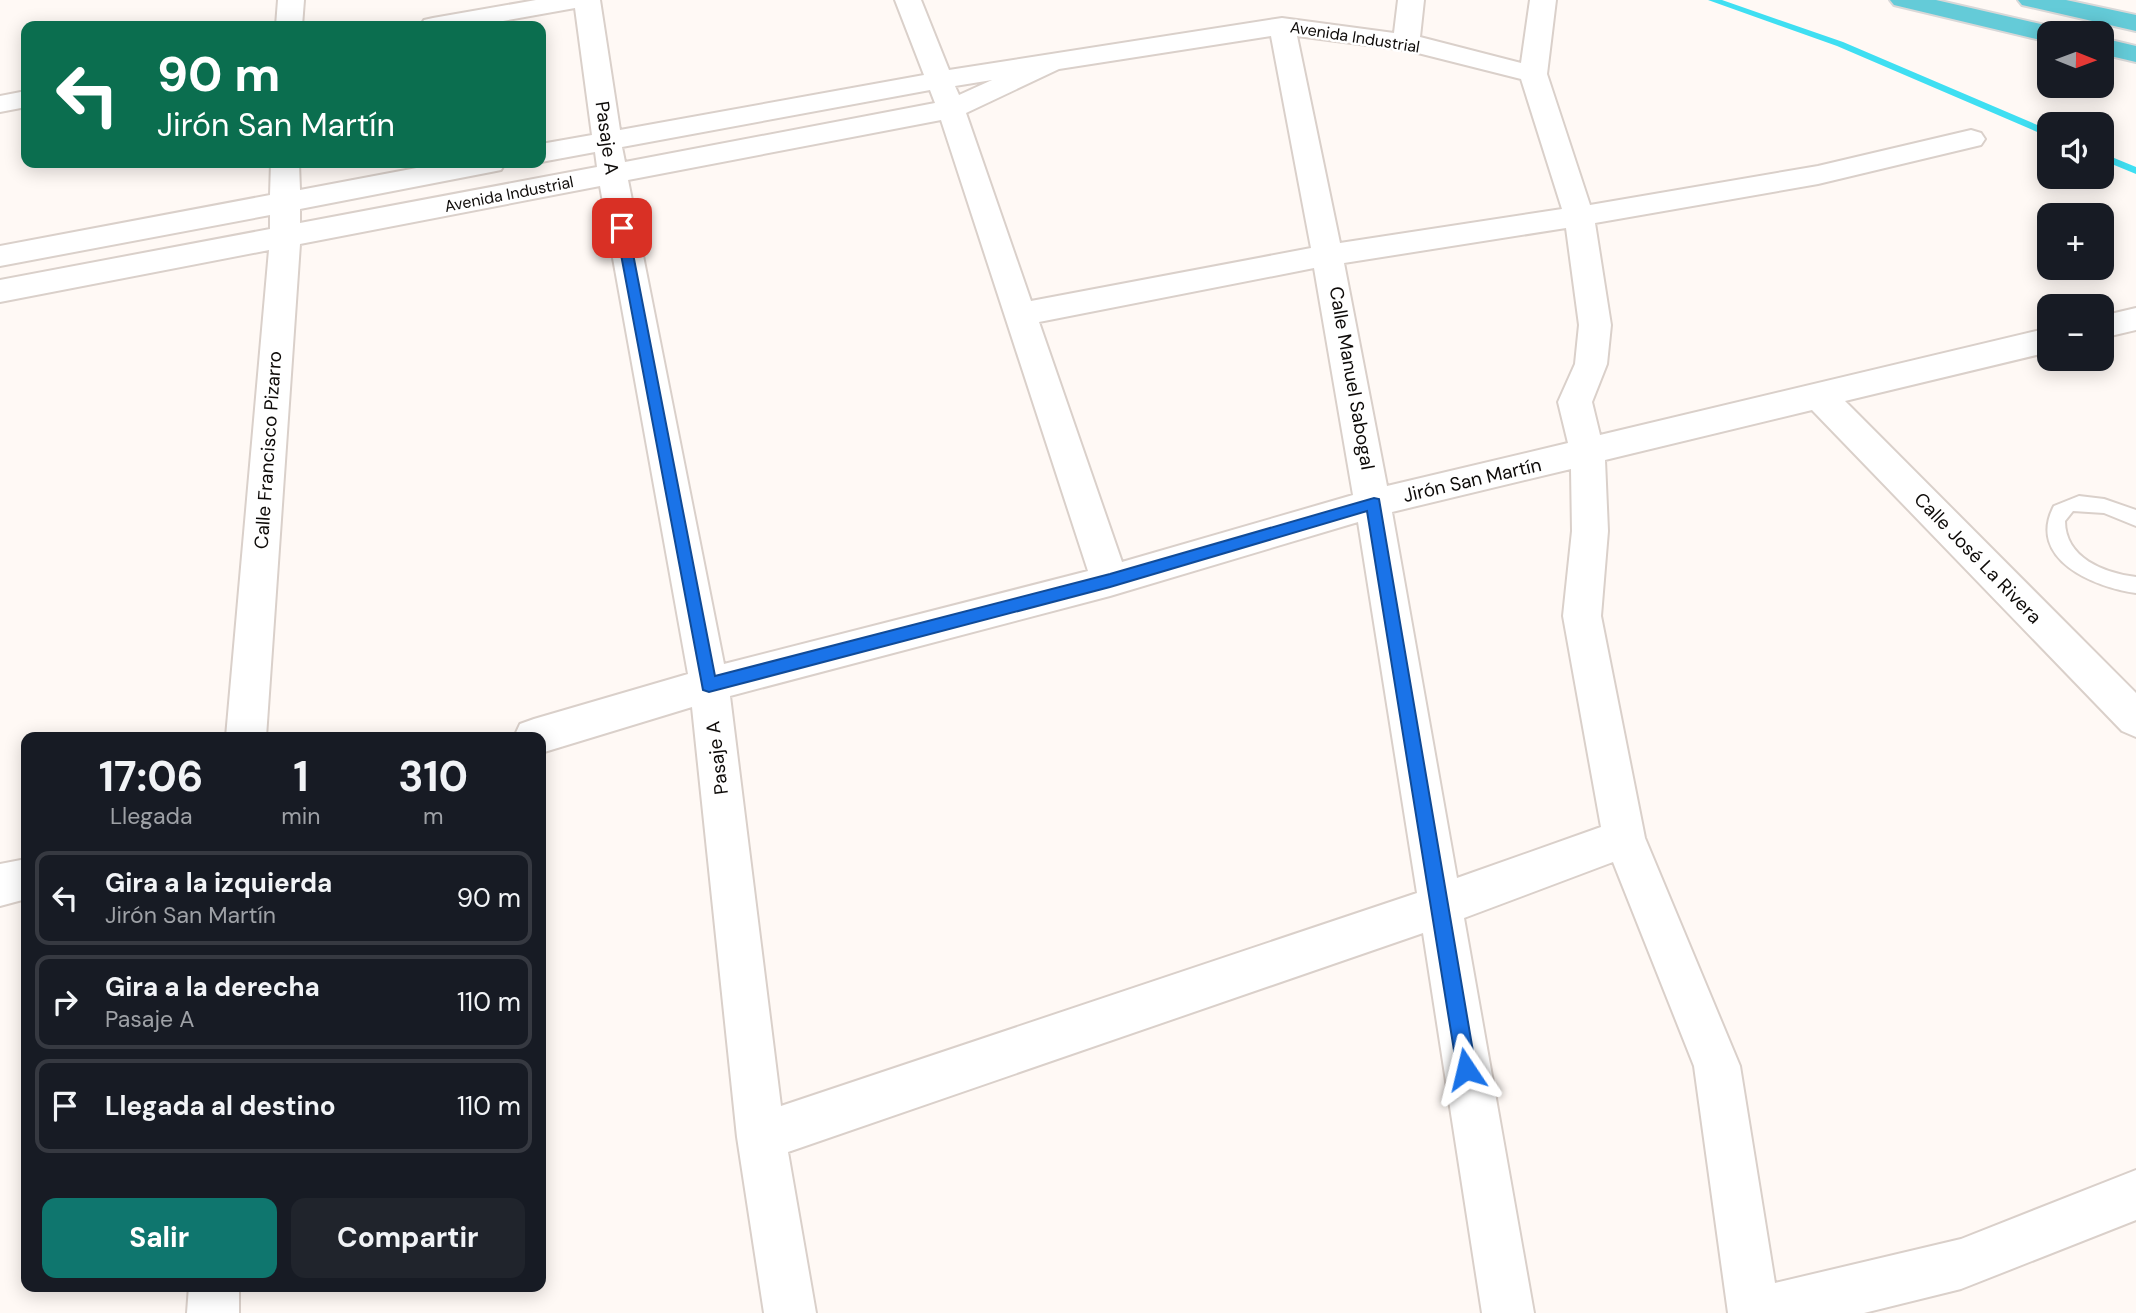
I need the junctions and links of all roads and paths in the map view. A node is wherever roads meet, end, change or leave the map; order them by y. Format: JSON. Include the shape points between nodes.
{"nodes":[{"id":1,"x":291,"y":0,"type":"edge"},
{"id":2,"x":579,"y":0,"type":"edge"},
{"id":3,"x":587,"y":0,"type":"edge"},
{"id":4,"x":908,"y":0,"type":"edge"},
{"id":5,"x":1411,"y":0,"type":"edge"},
{"id":6,"x":1543,"y":0,"type":"edge"},
{"id":7,"x":1903,"y":0,"type":"edge"},
{"id":8,"x":2031,"y":0,"type":"edge"},
{"id":9,"x":289,"y":21,"type":"edge"},
{"id":10,"x":461,"y":21,"type":"edge"},
{"id":11,"x":2136,"y":23,"type":"edge"},
{"id":12,"x":1282,"y":26,"type":"junction"},
{"id":13,"x":2037,"y":31,"type":"edge"},
{"id":14,"x":1406,"y":42,"type":"junction"},
{"id":15,"x":2114,"y":49,"type":"edge"},
{"id":16,"x":2136,"y":54,"type":"edge"},
{"id":17,"x":1051,"y":63,"type":"junction"},
{"id":18,"x":1532,"y":74,"type":"junction"},
{"id":19,"x":940,"y":80,"type":"junction"},
{"id":20,"x":21,"y":100,"type":"edge"},
{"id":21,"x":0,"y":104,"type":"edge"},
{"id":22,"x":951,"y":109,"type":"junction"},
{"id":23,"x":1971,"y":139,"type":"dead end"},
{"id":24,"x":546,"y":153,"type":"edge"},
{"id":25,"x":609,"y":157,"type":"junction"},
{"id":26,"x":285,"y":168,"type":"edge"},
{"id":27,"x":465,"y":168,"type":"edge"},
{"id":28,"x":285,"y":202,"type":"junction"},
{"id":29,"x":1578,"y":217,"type":"junction"},
{"id":30,"x":285,"y":236,"type":"junction"},
{"id":31,"x":1330,"y":255,"type":"junction"},
{"id":32,"x":0,"y":256,"type":"edge"},
{"id":33,"x":0,"y":291,"type":"edge"},
{"id":34,"x":1020,"y":314,"type":"junction"},
{"id":35,"x":2136,"y":319,"type":"edge"},
{"id":36,"x":2114,"y":324,"type":"edge"},
{"id":37,"x":2037,"y":343,"type":"edge"},
{"id":38,"x":1820,"y":397,"type":"junction"},
{"id":39,"x":1588,"y":453,"type":"junction"},
{"id":40,"x":1374,"y":503,"type":"junction"},
{"id":41,"x":2136,"y":519,"type":"edge"},
{"id":42,"x":1110,"y":580,"type":"junction"},
{"id":43,"x":2136,"y":585,"type":"edge"},
{"id":44,"x":709,"y":685,"type":"junction"},
{"id":45,"x":2136,"y":719,"type":"edge"},
{"id":46,"x":247,"y":732,"type":"edge"},
{"id":47,"x":546,"y":733,"type":"edge"},
{"id":48,"x":1624,"y":838,"type":"junction"},
{"id":49,"x":21,"y":880,"type":"edge"},
{"id":50,"x":0,"y":885,"type":"edge"},
{"id":51,"x":1439,"y":906,"type":"junction"},
{"id":52,"x":761,"y":1137,"type":"junction"},
{"id":53,"x":2136,"y":1195,"type":"edge"},
{"id":54,"x":214,"y":1292,"type":"edge"},
{"id":55,"x":213,"y":1313,"type":"edge"},
{"id":56,"x":790,"y":1313,"type":"edge"},
{"id":57,"x":1508,"y":1313,"type":"edge"},
{"id":58,"x":1757,"y":1313,"type":"edge"}],
"edges":[{"from":1,"to":9,"type":"street"},
{"from":2,"to":10,"type":"street"},
{"from":3,"to":25,"type":"street","name":"Pasaje A"},
{"from":4,"to":19,"type":"street"},
{"from":5,"to":14,"type":"street"},
{"from":6,"to":18,"type":"street"},
{"from":7,"to":13,"type":"highway"},
{"from":8,"to":11,"type":"highway"},
{"from":12,"to":14,"type":"street","name":"Avenida Industrial"},
{"from":12,"to":17,"type":"street","name":"Avenida Industrial"},
{"from":12,"to":31,"type":"street","name":"Calle Manuel Sabogal"},
{"from":14,"to":18,"type":"street","name":"Avenida Industrial"},
{"from":15,"to":16,"type":"highway"},
{"from":17,"to":19,"type":"street","name":"Avenida Industrial"},
{"from":17,"to":22,"type":"street","name":"Avenida Industrial"},
{"from":18,"to":29,"type":"street"},
{"from":19,"to":22,"type":"street"},
{"from":19,"to":25,"type":"street","name":"Avenida Industrial"},
{"from":20,"to":21,"type":"street"},
{"from":22,"to":25,"type":"street","name":"Avenida Industrial"},
{"from":22,"to":34,"type":"street"},
{"from":23,"to":29,"type":"street","via":[[1818,175]]},
{"from":24,"to":25,"type":"street","name":"Avenida Industrial"},
{"from":25,"to":30,"type":"street","name":"Avenida Industrial"},
{"from":25,"to":44,"type":"street","name":"Pasaje A"},
{"from":26,"to":28,"type":"street","name":"Calle Francisco Pizarro"},
{"from":27,"to":28,"type":"street","name":"Avenida Industrial"},
{"from":28,"to":30,"type":"street","name":"Calle Francisco Pizarro"},
{"from":28,"to":32,"type":"street","name":"Avenida Industrial"},
{"from":29,"to":31,"type":"street"},
{"from":29,"to":39,"type":"street","via":[[1595,325],[1591,364],[1575,402]]},
{"from":30,"to":33,"type":"street","name":"Avenida Industrial"},
{"from":30,"to":46,"type":"street","name":"Calle Francisco Pizarro"},
{"from":31,"to":34,"type":"street"},
{"from":31,"to":40,"type":"street","name":"Calle Manuel Sabogal"},
{"from":34,"to":42,"type":"street"},
{"from":35,"to":36,"type":"street"},
{"from":37,"to":38,"type":"street","name":"Jirón San Martín"},
{"from":38,"to":39,"type":"street","name":"Jirón San Martín"},
{"from":38,"to":45,"type":"street","name":"Calle José La Rivera"},
{"from":39,"to":40,"type":"street","name":"Jirón San Martín"},
{"from":39,"to":48,"type":"street","via":[[1591,531],[1582,616]]},
{"from":40,"to":42,"type":"street","name":"Jirón San Martín"},
{"from":40,"to":51,"type":"street","name":"Calle Manuel Sabogal"},
{"from":41,"to":43,"type":"lane","via":[[2114,508],[2077,503],[2063,509],[2055,533],[2063,549],[2098,577]]},
{"from":42,"to":44,"type":"street","name":"Jirón San Martín"},
{"from":44,"to":47,"type":"street","name":"Jirón San Martín"},
{"from":44,"to":52,"type":"street","name":"Pasaje A"},
{"from":48,"to":51,"type":"street"},
{"from":48,"to":58,"type":"street","via":[[1717,1066]]},
{"from":49,"to":50,"type":"street"},
{"from":51,"to":52,"type":"street"},
{"from":51,"to":57,"type":"street","name":"Calle Manuel Sabogal"},
{"from":52,"to":56,"type":"street","name":"Pasaje A"},
{"from":53,"to":58,"type":"street","via":[[1961,1264]]},
{"from":54,"to":55,"type":"street"}]}
